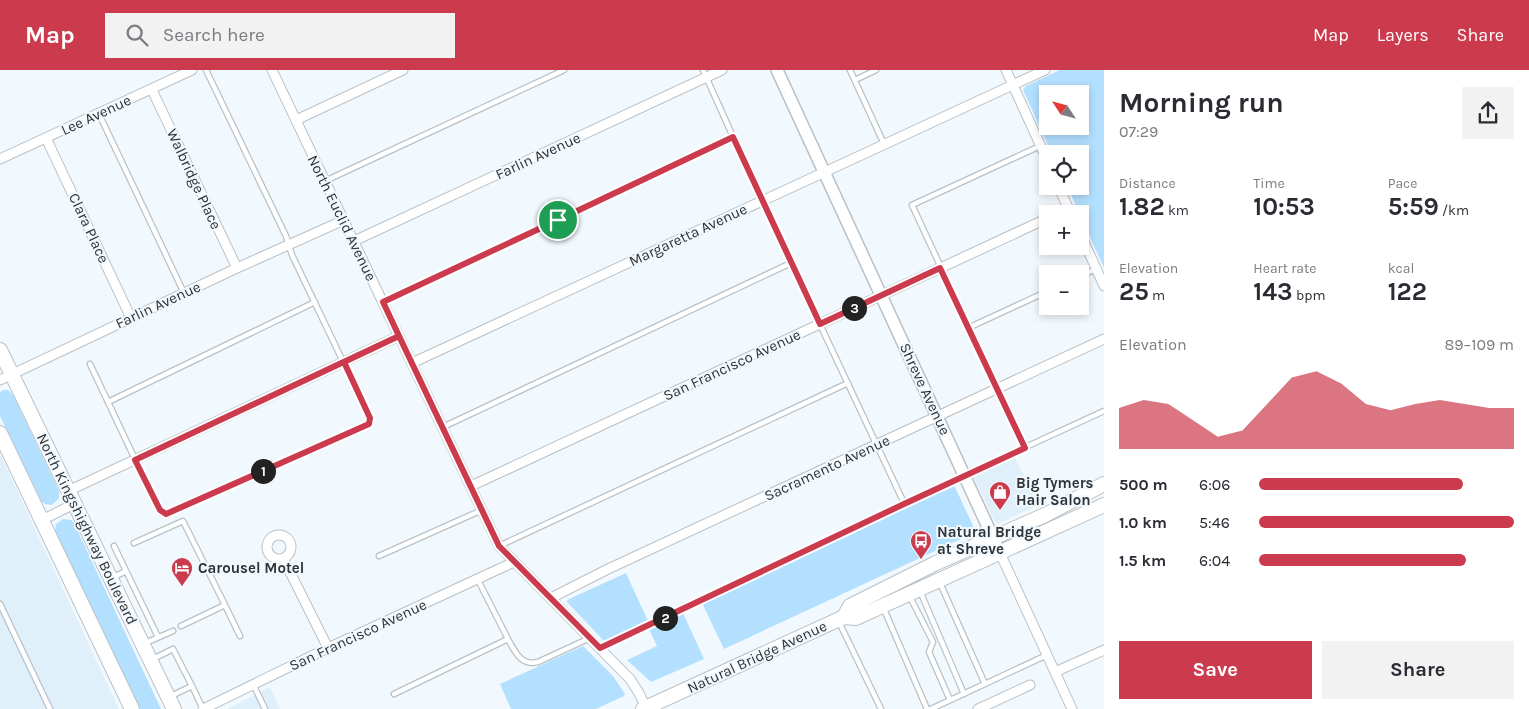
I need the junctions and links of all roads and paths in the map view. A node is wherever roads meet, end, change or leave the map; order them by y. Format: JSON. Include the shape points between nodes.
{"nodes":[{"id":1,"x":192,"y":70,"type":"edge"},
{"id":2,"x":206,"y":70,"type":"edge"},
{"id":3,"x":272,"y":70,"type":"edge"},
{"id":4,"x":404,"y":70,"type":"edge"},
{"id":5,"x":564,"y":70,"type":"edge"},
{"id":6,"x":722,"y":70,"type":"edge"},
{"id":7,"x":777,"y":70,"type":"edge"},
{"id":8,"x":850,"y":70,"type":"edge"},
{"id":9,"x":876,"y":70,"type":"edge"},
{"id":10,"x":1006,"y":70,"type":"edge"},
{"id":11,"x":1045,"y":70,"type":"edge"},
{"id":12,"x":705,"y":74,"type":"edge"},
{"id":13,"x":855,"y":80,"type":"junction"},
{"id":14,"x":1012,"y":85,"type":"junction"},
{"id":15,"x":152,"y":90,"type":"junction"},
{"id":16,"x":99,"y":114,"type":"junction"},
{"id":17,"x":296,"y":120,"type":"junction"},
{"id":18,"x":733,"y":137,"type":"junction"},
{"id":19,"x":46,"y":138,"type":"junction"},
{"id":20,"x":884,"y":144,"type":"junction"},
{"id":21,"x":1040,"y":145,"type":"edge"},
{"id":22,"x":1039,"y":146,"type":"edge"},
{"id":23,"x":0,"y":159,"type":"edge"},
{"id":24,"x":824,"y":172,"type":"junction"},
{"id":25,"x":325,"y":181,"type":"junction"},
{"id":26,"x":762,"y":201,"type":"junction"},
{"id":27,"x":344,"y":220,"type":"junction"},
{"id":28,"x":1039,"y":222,"type":"edge"},
{"id":29,"x":354,"y":241,"type":"junction"},
{"id":30,"x":289,"y":245,"type":"junction"},
{"id":31,"x":1089,"y":253,"type":"edge"},
{"id":32,"x":792,"y":263,"type":"junction"},
{"id":33,"x":237,"y":268,"type":"junction"},
{"id":34,"x":940,"y":268,"type":"junction"},
{"id":35,"x":1096,"y":269,"type":"junction"},
{"id":36,"x":1089,"y":272,"type":"edge"},
{"id":37,"x":1104,"y":286,"type":"edge"},
{"id":38,"x":184,"y":293,"type":"junction"},
{"id":39,"x":881,"y":295,"type":"junction"},
{"id":40,"x":1039,"y":295,"type":"edge"},
{"id":41,"x":315,"y":302,"type":"junction"},
{"id":42,"x":383,"y":302,"type":"junction"},
{"id":43,"x":131,"y":318,"type":"junction"},
{"id":44,"x":820,"y":324,"type":"junction"},
{"id":45,"x":968,"y":328,"type":"junction"},
{"id":46,"x":399,"y":336,"type":"junction"},
{"id":47,"x":1104,"y":339,"type":"edge"},
{"id":48,"x":0,"y":350,"type":"edge"},
{"id":49,"x":344,"y":362,"type":"junction"},
{"id":50,"x":412,"y":363,"type":"junction"},
{"id":51,"x":90,"y":364,"type":"dead end"},
{"id":52,"x":6,"y":377,"type":"edge"},
{"id":53,"x":848,"y":383,"type":"junction"},
{"id":54,"x":997,"y":388,"type":"junction"},
{"id":55,"x":108,"y":402,"type":"junction"},
{"id":56,"x":1104,"y":411,"type":"edge"},
{"id":57,"x":937,"y":416,"type":"junction"},
{"id":58,"x":443,"y":427,"type":"junction"},
{"id":59,"x":0,"y":433,"type":"edge"},
{"id":60,"x":876,"y":445,"type":"junction"},
{"id":61,"x":1025,"y":448,"type":"junction"},
{"id":62,"x":135,"y":460,"type":"junction"},
{"id":63,"x":965,"y":476,"type":"junction"},
{"id":64,"x":1104,"y":484,"type":"edge"},
{"id":65,"x":471,"y":486,"type":"junction"},
{"id":66,"x":68,"y":491,"type":"junction"},
{"id":67,"x":1104,"y":498,"type":"edge"},
{"id":68,"x":74,"y":504,"type":"junction"},
{"id":69,"x":904,"y":504,"type":"junction"},
{"id":70,"x":1104,"y":505,"type":"edge"},
{"id":71,"x":482,"y":510,"type":"junction"},
{"id":72,"x":1083,"y":514,"type":"junction"},
{"id":73,"x":42,"y":520,"type":"junction"},
{"id":74,"x":134,"y":543,"type":"dead end"},
{"id":75,"x":996,"y":545,"type":"junction"},
{"id":76,"x":114,"y":546,"type":"dead end"},
{"id":77,"x":499,"y":546,"type":"junction"},
{"id":78,"x":378,"y":556,"type":"dead end"},
{"id":79,"x":283,"y":558,"type":"dead end"},
{"id":80,"x":514,"y":562,"type":"junction"},
{"id":81,"x":126,"y":571,"type":"junction"},
{"id":82,"x":110,"y":579,"type":"junction"},
{"id":83,"x":478,"y":580,"type":"junction"},
{"id":84,"x":939,"y":581,"type":"junction"},
{"id":85,"x":915,"y":592,"type":"junction"},
{"id":86,"x":551,"y":598,"type":"junction"},
{"id":87,"x":0,"y":604,"type":"edge"},
{"id":88,"x":225,"y":605,"type":"junction"},
{"id":89,"x":882,"y":606,"type":"junction"},
{"id":90,"x":841,"y":618,"type":"junction"},
{"id":91,"x":181,"y":626,"type":"dead end"},
{"id":92,"x":173,"y":631,"type":"dead end"},
{"id":93,"x":240,"y":636,"type":"dead end"},
{"id":94,"x":158,"y":637,"type":"junction"},
{"id":95,"x":590,"y":638,"type":"junction"},
{"id":96,"x":508,"y":639,"type":"junction"},
{"id":97,"x":142,"y":644,"type":"junction"},
{"id":98,"x":328,"y":648,"type":"junction"},
{"id":99,"x":600,"y":648,"type":"junction"},
{"id":100,"x":1104,"y":650,"type":"edge"},
{"id":101,"x":1047,"y":655,"type":"junction"},
{"id":102,"x":150,"y":660,"type":"junction"},
{"id":103,"x":1056,"y":672,"type":"junction"},
{"id":104,"x":253,"y":684,"type":"junction"},
{"id":105,"x":985,"y":684,"type":"junction"},
{"id":106,"x":1030,"y":685,"type":"dead end"},
{"id":107,"x":192,"y":686,"type":"junction"},
{"id":108,"x":394,"y":694,"type":"dead end"},
{"id":109,"x":964,"y":694,"type":"junction"},
{"id":110,"x":950,"y":700,"type":"junction"},
{"id":111,"x":171,"y":703,"type":"edge"},
{"id":112,"x":644,"y":708,"type":"edge"},
{"id":113,"x":50,"y":709,"type":"edge"},
{"id":114,"x":132,"y":709,"type":"edge"},
{"id":115,"x":203,"y":709,"type":"edge"},
{"id":116,"x":265,"y":709,"type":"edge"},
{"id":117,"x":881,"y":709,"type":"edge"},
{"id":118,"x":929,"y":709,"type":"edge"},
{"id":119,"x":978,"y":709,"type":"edge"},
{"id":120,"x":1072,"y":709,"type":"edge"}],
"edges":[{"from":1,"to":15,"type":"street","name":"Lee Avenue"},
{"from":2,"to":30,"type":"lane"},
{"from":3,"to":17,"type":"street","name":"North Euclid Avenue"},
{"from":4,"to":17,"type":"street"},
{"from":5,"to":25,"type":"lane"},
{"from":6,"to":12,"type":"street","name":"Farlin Avenue"},
{"from":7,"to":24,"type":"street","name":"Shreve Avenue"},
{"from":8,"to":13,"type":"lane"},
{"from":9,"to":13,"type":"lane"},
{"from":10,"to":14,"type":"street"},
{"from":11,"to":14,"type":"street","name":"Margaretta Avenue"},
{"from":12,"to":18,"type":"lane"},
{"from":12,"to":29,"type":"street","name":"Farlin Avenue"},
{"from":13,"to":20,"type":"lane"},
{"from":14,"to":20,"type":"street","name":"Margaretta Avenue"},
{"from":14,"to":21,"type":"street"},
{"from":15,"to":16,"type":"street","name":"Lee Avenue"},
{"from":15,"to":33,"type":"street","name":"Walbridge Place"},
{"from":16,"to":19,"type":"street","name":"Lee Avenue"},
{"from":16,"to":38,"type":"lane"},
{"from":17,"to":25,"type":"street","name":"North Euclid Avenue"},
{"from":18,"to":26,"type":"lane"},
{"from":18,"to":42,"type":"lane"},
{"from":19,"to":23,"type":"street","name":"Lee Avenue"},
{"from":19,"to":43,"type":"street","name":"Clara Place"},
{"from":20,"to":24,"type":"street","name":"Margaretta Avenue"},
{"from":22,"to":34,"type":"lane","via":[[912,205]]},
{"from":24,"to":26,"type":"street","name":"Margaretta Avenue"},
{"from":24,"to":39,"type":"street","name":"Shreve Avenue"},
{"from":25,"to":27,"type":"street","name":"North Euclid Avenue"},
{"from":26,"to":32,"type":"lane"},
{"from":26,"to":50,"type":"street","name":"Margaretta Avenue"},
{"from":27,"to":29,"type":"street","name":"North Euclid Avenue"},
{"from":27,"to":30,"type":"street","name":"Farlin Avenue"},
{"from":28,"to":34,"type":"street","name":"San Francisco Avenue"},
{"from":29,"to":42,"type":"street","name":"North Euclid Avenue"},
{"from":30,"to":33,"type":"street","name":"Farlin Avenue"},
{"from":30,"to":41,"type":"lane"},
{"from":31,"to":35,"type":"street"},
{"from":32,"to":44,"type":"lane"},
{"from":32,"to":58,"type":"lane"},
{"from":33,"to":38,"type":"street","name":"Farlin Avenue"},
{"from":34,"to":39,"type":"street","name":"San Francisco Avenue"},
{"from":34,"to":45,"type":"lane"},
{"from":35,"to":36,"type":"lane"},
{"from":35,"to":37,"type":"street"},
{"from":38,"to":43,"type":"street","name":"Farlin Avenue"},
{"from":39,"to":44,"type":"street","name":"San Francisco Avenue"},
{"from":39,"to":57,"type":"street","name":"Shreve Avenue"},
{"from":40,"to":45,"type":"lane"},
{"from":41,"to":49,"type":"lane"},
{"from":41,"to":55,"type":"lane"},
{"from":42,"to":46,"type":"street","name":"North Euclid Avenue"},
{"from":43,"to":52,"type":"street","name":"Farlin Avenue"},
{"from":44,"to":53,"type":"lane"},
{"from":44,"to":65,"type":"street","name":"San Francisco Avenue"},
{"from":45,"to":54,"type":"lane"},
{"from":46,"to":49,"type":"street"},
{"from":46,"to":50,"type":"street","name":"North Euclid Avenue"},
{"from":47,"to":54,"type":"street","name":"Sacramento Avenue"},
{"from":48,"to":52,"type":"main road","name":"North Kingshighway Boulevard"},
{"from":49,"to":62,"type":"street"},
{"from":49,"to":62,"type":"lane","via":[[370,418],[369,424],[166,514],[160,510]]},
{"from":50,"to":58,"type":"street","name":"North Euclid Avenue"},
{"from":51,"to":55,"type":"lane"},
{"from":52,"to":66,"type":"main road","name":"North Kingshighway Boulevard"},
{"from":53,"to":60,"type":"lane"},
{"from":53,"to":77,"type":"lane"},
{"from":54,"to":57,"type":"street","name":"Sacramento Avenue"},
{"from":54,"to":61,"type":"lane"},
{"from":55,"to":62,"type":"lane"},
{"from":56,"to":61,"type":"lane"},
{"from":57,"to":60,"type":"street","name":"Sacramento Avenue"},
{"from":57,"to":63,"type":"street","name":"Shreve Avenue"},
{"from":58,"to":65,"type":"street","name":"North Euclid Avenue"},
{"from":59,"to":73,"type":"main road"},
{"from":60,"to":69,"type":"lane"},
{"from":60,"to":86,"type":"street","name":"Sacramento Avenue"},
{"from":61,"to":63,"type":"lane"},
{"from":62,"to":66,"type":"street"},
{"from":63,"to":69,"type":"lane"},
{"from":63,"to":75,"type":"street","name":"Shreve Avenue"},
{"from":64,"to":75,"type":"main road","name":"Natural Bridge Avenue"},
{"from":65,"to":71,"type":"street","name":"North Euclid Avenue"},
{"from":66,"to":68,"type":"main road","name":"North Kingshighway Boulevard"},
{"from":67,"to":72,"type":"main road"},
{"from":68,"to":73,"type":"street"},
{"from":68,"to":82,"type":"main road","name":"North Kingshighway Boulevard"},
{"from":69,"to":99,"type":"lane"},
{"from":70,"to":72,"type":"main road","name":"Natural Bridge Avenue"},
{"from":71,"to":77,"type":"street","name":"North Euclid Avenue"},
{"from":71,"to":78,"type":"lane"},
{"from":72,"to":75,"type":"main road","name":"Natural Bridge Avenue"},
{"from":73,"to":114,"type":"main road"},
{"from":74,"to":88,"type":"lane","via":[[183,521]]},
{"from":75,"to":84,"type":"main road","name":"Natural Bridge Avenue"},
{"from":75,"to":85,"type":"main road","via":[[928,580]]},
{"from":75,"to":90,"type":"main road","name":"Natural Bridge Avenue","via":[[850,606]]},
{"from":75,"to":101,"type":"street","name":"Shreve Avenue"},
{"from":76,"to":81,"type":"lane"},
{"from":77,"to":80,"type":"street","name":"North Euclid Avenue"},
{"from":79,"to":98,"type":"street"},
{"from":80,"to":83,"type":"street","name":"San Francisco Avenue"},
{"from":80,"to":86,"type":"street","name":"North Euclid Avenue"},
{"from":81,"to":82,"type":"lane"},
{"from":81,"to":94,"type":"lane"},
{"from":82,"to":97,"type":"main road","name":"North Kingshighway Boulevard"},
{"from":83,"to":96,"type":"lane"},
{"from":83,"to":98,"type":"street","name":"San Francisco Avenue"},
{"from":84,"to":85,"type":"main road","name":"Natural Bridge Avenue"},
{"from":84,"to":105,"type":"lane"},
{"from":85,"to":89,"type":"main road","name":"Natural Bridge Avenue"},
{"from":85,"to":109,"type":"lane"},
{"from":85,"to":110,"type":"lane","via":[[933,642],[929,652]]},
{"from":86,"to":95,"type":"street","name":"North Euclid Avenue"},
{"from":87,"to":113,"type":"lane"},
{"from":88,"to":91,"type":"lane"},
{"from":88,"to":93,"type":"lane"},
{"from":89,"to":90,"type":"main road","name":"Natural Bridge Avenue","via":[[856,618]]},
{"from":89,"to":118,"type":"lane"},
{"from":90,"to":112,"type":"main road","name":"Natural Bridge Avenue"},
{"from":90,"to":117,"type":"lane"},
{"from":92,"to":94,"type":"lane"},
{"from":94,"to":97,"type":"lane"},
{"from":95,"to":96,"type":"lane","via":[[531,664],[518,657]]},
{"from":95,"to":99,"type":"street","name":"North Euclid Avenue"},
{"from":96,"to":108,"type":"lane"},
{"from":97,"to":102,"type":"main road","name":"North Kingshighway Boulevard"},
{"from":98,"to":104,"type":"street","name":"San Francisco Avenue"},
{"from":99,"to":112,"type":"street","name":"North Euclid Avenue","via":[[635,686]]},
{"from":100,"to":103,"type":"street"},
{"from":101,"to":103,"type":"street","name":"Shreve Avenue"},
{"from":101,"to":105,"type":"lane"},
{"from":102,"to":107,"type":"lane","via":[[173,648]]},
{"from":102,"to":111,"type":"main road","name":"North Kingshighway Boulevard"},
{"from":103,"to":120,"type":"street","name":"Shreve Avenue"},
{"from":104,"to":115,"type":"street","name":"San Francisco Avenue"},
{"from":104,"to":116,"type":"lane"},
{"from":105,"to":109,"type":"lane"},
{"from":106,"to":119,"type":"street"},
{"from":107,"to":111,"type":"lane"},
{"from":107,"to":115,"type":"lane"},
{"from":109,"to":110,"type":"lane"},
{"from":110,"to":118,"type":"lane"}]}
